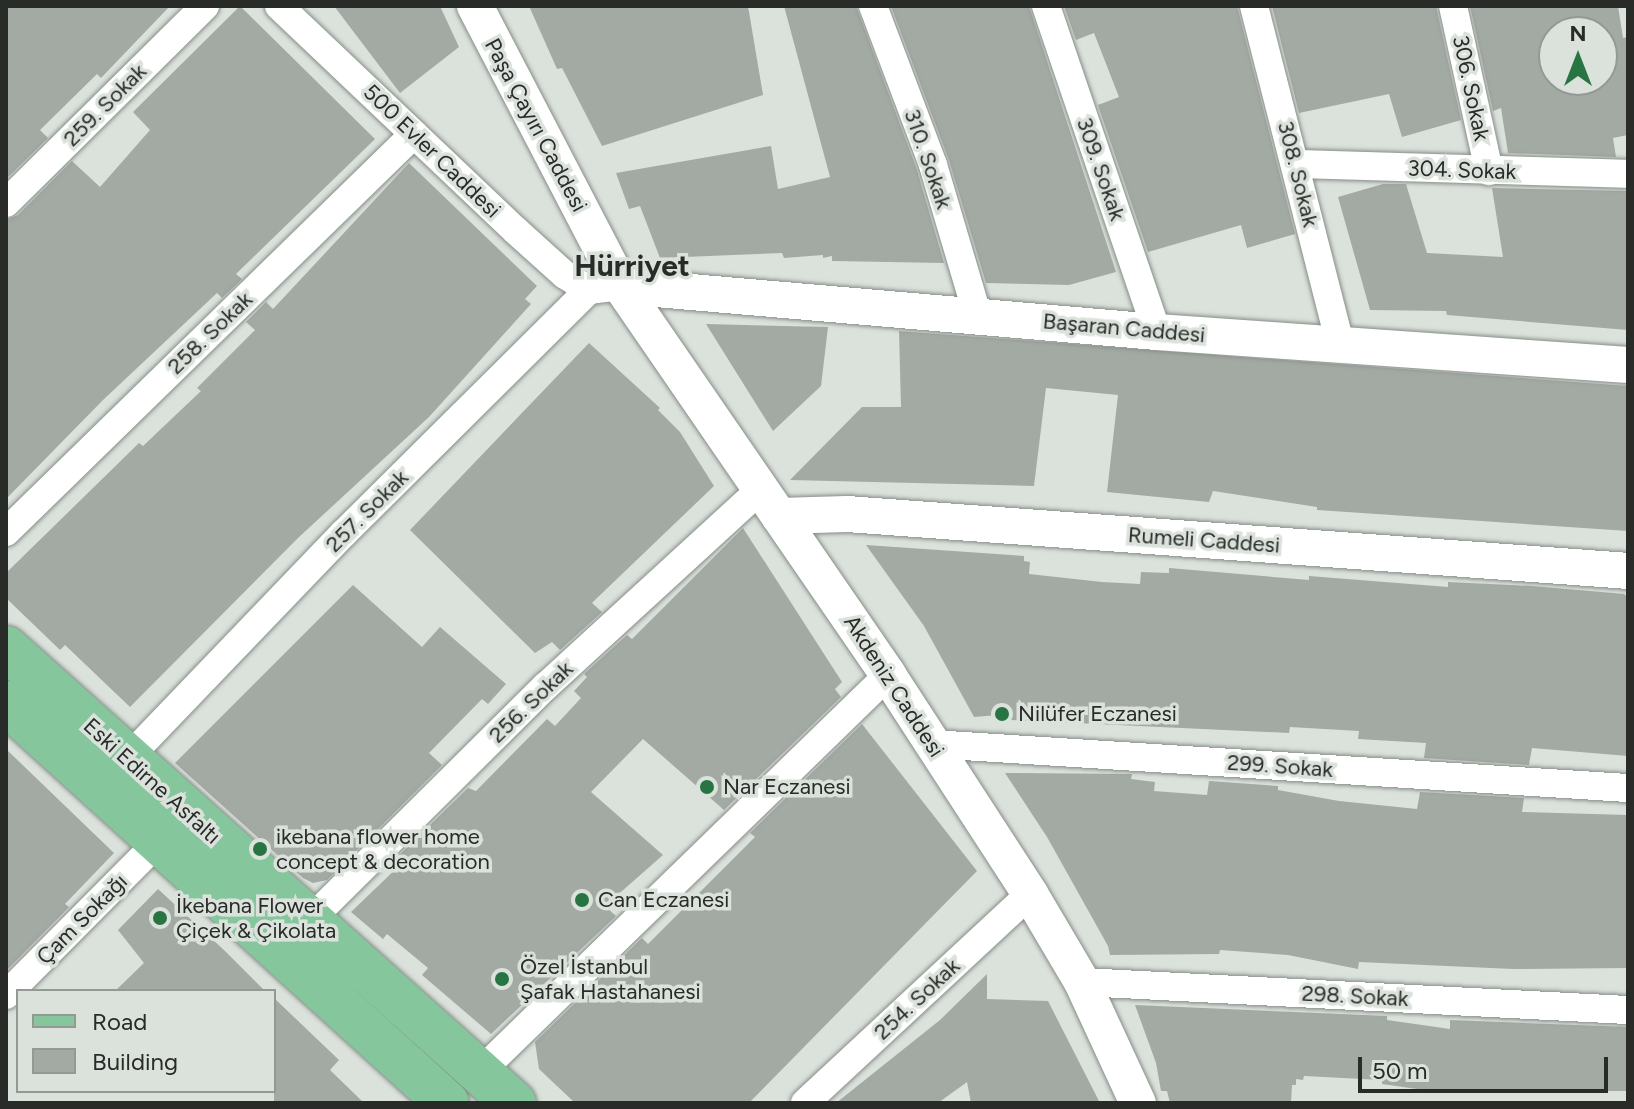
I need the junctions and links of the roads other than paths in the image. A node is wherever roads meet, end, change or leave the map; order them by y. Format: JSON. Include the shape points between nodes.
{"nodes":[{"id":1,"x":205,"y":6,"type":"edge"},
{"id":2,"x":279,"y":6,"type":"edge"},
{"id":3,"x":475,"y":6,"type":"edge"},
{"id":4,"x":873,"y":6,"type":"edge"},
{"id":5,"x":1046,"y":6,"type":"edge"},
{"id":6,"x":1254,"y":6,"type":"edge"},
{"id":7,"x":1453,"y":6,"type":"edge"},
{"id":8,"x":414,"y":134,"type":"junction"},
{"id":9,"x":1296,"y":164,"type":"junction"},
{"id":10,"x":1489,"y":171,"type":"junction"},
{"id":11,"x":1628,"y":174,"type":"edge"},
{"id":12,"x":6,"y":203,"type":"edge"},
{"id":13,"x":605,"y":288,"type":"junction"},
{"id":14,"x":977,"y":314,"type":"junction"},
{"id":15,"x":1157,"y":332,"type":"junction"},
{"id":16,"x":1340,"y":343,"type":"junction"},
{"id":17,"x":1628,"y":365,"type":"edge"},
{"id":18,"x":770,"y":502,"type":"junction"},
{"id":19,"x":6,"y":532,"type":"edge"},
{"id":20,"x":1628,"y":571,"type":"edge"},
{"id":21,"x":6,"y":648,"type":"edge"},
{"id":22,"x":888,"y":675,"type":"junction"},
{"id":23,"x":6,"y":703,"type":"edge"},
{"id":24,"x":932,"y":744,"type":"junction"},
{"id":25,"x":127,"y":759,"type":"junction"},
{"id":26,"x":1628,"y":788,"type":"edge"},
{"id":27,"x":122,"y":807,"type":"junction"},
{"id":28,"x":158,"y":842,"type":"junction"},
{"id":29,"x":1030,"y":894,"type":"junction"},
{"id":30,"x":308,"y":922,"type":"junction"},
{"id":31,"x":1082,"y":982,"type":"junction"},
{"id":32,"x":6,"y":995,"type":"edge"},
{"id":33,"x":1628,"y":1010,"type":"edge"},
{"id":34,"x":480,"y":1072,"type":"junction"},
{"id":35,"x":447,"y":1103,"type":"edge"},
{"id":36,"x":514,"y":1103,"type":"edge"},
{"id":37,"x":805,"y":1103,"type":"edge"},
{"id":38,"x":1138,"y":1103,"type":"edge"}],
"edges":[{"from":1,"to":12,"type":"street","name":"259. Sokak"},
{"from":2,"to":8,"type":"street","name":"500 Evler Caddesi"},
{"from":3,"to":13,"type":"street","name":"Paşa Çayırı Caddesi"},
{"from":4,"to":14,"type":"street","name":"310. Sokak","via":[[933,165]]},
{"from":5,"to":15,"type":"street","name":"309. Sokak"},
{"from":6,"to":9,"type":"street","name":"308. Sokak"},
{"from":7,"to":10,"type":"street","name":"306. Sokak"},
{"from":8,"to":13,"type":"street","name":"500 Evler Caddesi","via":[[565,275]]},
{"from":8,"to":19,"type":"street","name":"258. Sokak"},
{"from":9,"to":10,"type":"street","name":"304. Sokak"},
{"from":9,"to":16,"type":"street","name":"308. Sokak"},
{"from":10,"to":11,"type":"street","name":"304. Sokak"},
{"from":13,"to":14,"type":"street","name":"Başaran Caddesi"},
{"from":13,"to":18,"type":"street","name":"Akdeniz Caddesi"},
{"from":13,"to":25,"type":"street","name":"257. Sokak","via":[[343,534]]},
{"from":14,"to":15,"type":"street","name":"Başaran Caddesi"},
{"from":15,"to":16,"type":"street","name":"Başaran Caddesi"},
{"from":16,"to":17,"type":"street","name":"Başaran Caddesi"},
{"from":18,"to":20,"type":"street","name":"Rumeli Caddesi","via":[[847,514]]},
{"from":18,"to":22,"type":"street","name":"Akdeniz Caddesi"},
{"from":18,"to":30,"type":"street","name":"256. Sokak","via":[[546,686]]},
{"from":21,"to":25,"type":"main road","name":"Eski Edirne Asfaltı"},
{"from":22,"to":24,"type":"street","name":"Akdeniz Caddesi"},
{"from":22,"to":34,"type":"street"},
{"from":23,"to":27,"type":"main road","name":"Eski Edirne Asfaltı"},
{"from":24,"to":26,"type":"street","name":"299. Sokak"},
{"from":24,"to":29,"type":"street","name":"Akdeniz Caddesi"},
{"from":25,"to":27,"type":"main road"},
{"from":25,"to":30,"type":"main road","name":"Eski Edirne Asfaltı"},
{"from":27,"to":28,"type":"main road","name":"Eski Edirne Asfaltı"},
{"from":28,"to":32,"type":"street","name":"Çam Sokağı"},
{"from":28,"to":35,"type":"main road","name":"Eski Edirne Asfaltı"},
{"from":29,"to":31,"type":"street","name":"Akdeniz Caddesi"},
{"from":29,"to":37,"type":"street","name":"254. Sokak"},
{"from":30,"to":34,"type":"main road","name":"Eski Edirne Asfaltı"},
{"from":31,"to":33,"type":"street","name":"298. Sokak"},
{"from":31,"to":38,"type":"street","name":"Akdeniz Caddesi"},
{"from":34,"to":36,"type":"main road","name":"Eski Edirne Asfaltı"}]}
